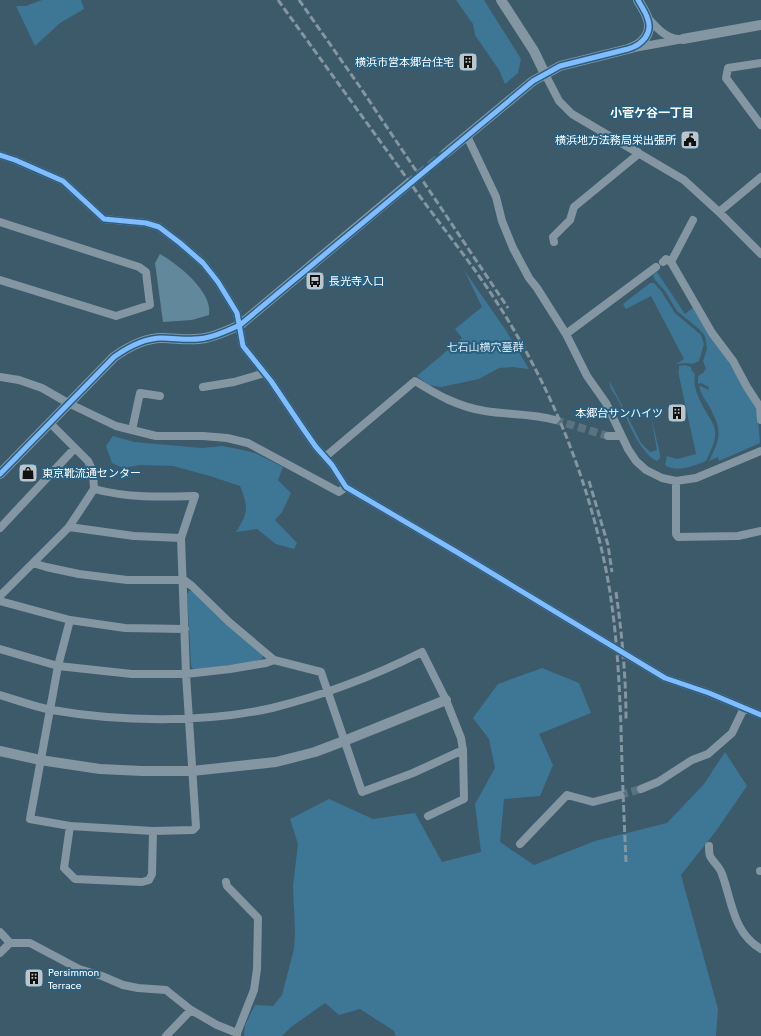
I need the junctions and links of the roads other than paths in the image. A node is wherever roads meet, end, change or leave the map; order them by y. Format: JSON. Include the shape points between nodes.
{"nodes":[{"id":1,"x":501,"y":0,"type":"edge"},
{"id":2,"x":638,"y":0,"type":"edge"},
{"id":3,"x":647,"y":17,"type":"junction"},
{"id":4,"x":761,"y":24,"type":"edge"},
{"id":5,"x":683,"y":39,"type":"junction"},
{"id":6,"x":628,"y":49,"type":"junction"},
{"id":7,"x":761,"y":63,"type":"edge"},
{"id":8,"x":545,"y":74,"type":"junction"},
{"id":9,"x":761,"y":125,"type":"edge"},
{"id":10,"x":468,"y":136,"type":"junction"},
{"id":11,"x":638,"y":152,"type":"junction"},
{"id":12,"x":446,"y":153,"type":"tunnel mouth"},
{"id":13,"x":0,"y":155,"type":"edge"},
{"id":14,"x":760,"y":180,"type":"edge"},
{"id":15,"x":407,"y":185,"type":"tunnel mouth"},
{"id":16,"x":719,"y":212,"type":"junction"},
{"id":17,"x":693,"y":220,"type":"dead end"},
{"id":18,"x":0,"y":222,"type":"edge"},
{"id":19,"x":554,"y":242,"type":"dead end"},
{"id":20,"x":761,"y":254,"type":"edge"},
{"id":21,"x":656,"y":267,"type":"dead end"},
{"id":22,"x":0,"y":280,"type":"edge"},
{"id":23,"x":240,"y":325,"type":"junction"},
{"id":24,"x":566,"y":334,"type":"junction"},
{"id":25,"x":265,"y":373,"type":"junction"},
{"id":26,"x":0,"y":377,"type":"edge"},
{"id":27,"x":203,"y":387,"type":"dead end"},
{"id":28,"x":160,"y":396,"type":"dead end"},
{"id":29,"x":68,"y":403,"type":"junction"},
{"id":30,"x":555,"y":420,"type":"tunnel mouth"},
{"id":31,"x":761,"y":420,"type":"edge"},
{"id":32,"x":50,"y":423,"type":"junction"},
{"id":33,"x":132,"y":430,"type":"junction"},
{"id":34,"x":608,"y":436,"type":"tunnel mouth"},
{"id":35,"x":621,"y":436,"type":"junction"},
{"id":36,"x":75,"y":448,"type":"junction"},
{"id":37,"x":761,"y":450,"type":"edge"},
{"id":38,"x":325,"y":457,"type":"junction"},
{"id":39,"x":0,"y":474,"type":"edge"},
{"id":40,"x":676,"y":481,"type":"junction"},
{"id":41,"x":346,"y":487,"type":"junction"},
{"id":42,"x":94,"y":489,"type":"junction"},
{"id":43,"x":69,"y":527,"type":"junction"},
{"id":44,"x":0,"y":528,"type":"edge"},
{"id":45,"x":761,"y":531,"type":"edge"},
{"id":46,"x":181,"y":538,"type":"junction"},
{"id":47,"x":33,"y":563,"type":"junction"},
{"id":48,"x":184,"y":580,"type":"junction"},
{"id":49,"x":0,"y":596,"type":"edge"},
{"id":50,"x":0,"y":601,"type":"edge"},
{"id":51,"x":70,"y":620,"type":"junction"},
{"id":52,"x":185,"y":628,"type":"junction"},
{"id":53,"x":0,"y":649,"type":"edge"},
{"id":54,"x":274,"y":660,"type":"junction"},
{"id":55,"x":58,"y":666,"type":"junction"},
{"id":56,"x":186,"y":674,"type":"junction"},
{"id":57,"x":328,"y":692,"type":"junction"},
{"id":58,"x":0,"y":695,"type":"edge"},
{"id":59,"x":446,"y":700,"type":"junction"},
{"id":60,"x":744,"y":708,"type":"junction"},
{"id":61,"x":51,"y":710,"type":"junction"},
{"id":62,"x":761,"y":715,"type":"edge"},
{"id":63,"x":189,"y":718,"type":"junction"},
{"id":64,"x":344,"y":741,"type":"junction"},
{"id":65,"x":463,"y":750,"type":"junction"},
{"id":66,"x":0,"y":751,"type":"edge"},
{"id":67,"x":40,"y":760,"type":"junction"},
{"id":68,"x":192,"y":771,"type":"junction"},
{"id":69,"x":641,"y":789,"type":"tunnel mouth"},
{"id":70,"x":620,"y":795,"type":"tunnel mouth"},
{"id":71,"x":428,"y":816,"type":"dead end"},
{"id":72,"x":70,"y":826,"type":"junction"},
{"id":73,"x":153,"y":831,"type":"junction"},
{"id":74,"x":520,"y":844,"type":"dead end"},
{"id":75,"x":709,"y":846,"type":"dead end"},
{"id":76,"x":226,"y":882,"type":"dead end"},
{"id":77,"x":0,"y":932,"type":"edge"},
{"id":78,"x":10,"y":943,"type":"junction"},
{"id":79,"x":761,"y":949,"type":"edge"},
{"id":80,"x":0,"y":953,"type":"edge"},
{"id":81,"x":191,"y":1010,"type":"junction"},
{"id":82,"x":237,"y":1034,"type":"edge"},
{"id":83,"x":166,"y":1036,"type":"edge"}],
"edges":[{"from":1,"to":8,"type":"street","via":[[534,51]]},
{"from":2,"to":3,"type":"street"},
{"from":3,"to":5,"type":"street","via":[[670,37]]},
{"from":3,"to":6,"type":"street","via":[[649,22],[646,37],[637,46]]},
{"from":4,"to":5,"type":"street"},
{"from":5,"to":6,"type":"street"},
{"from":6,"to":8,"type":"street","via":[[560,66]]},
{"from":7,"to":9,"type":"street","via":[[728,68],[726,78]]},
{"from":8,"to":10,"type":"street","via":[[533,81]]},
{"from":8,"to":11,"type":"street","via":[[559,101],[572,114]]},
{"from":10,"to":12,"type":"street"},
{"from":10,"to":24,"type":"street","via":[[496,197],[513,248],[529,278]]},
{"from":11,"to":16,"type":"street","via":[[684,180]]},
{"from":11,"to":19,"type":"street","via":[[574,207],[570,220],[553,237]]},
{"from":13,"to":23,"type":"street","via":[[63,181],[104,219],[146,223],[159,227],[191,252],[212,274],[237,313]]},
{"from":14,"to":16,"type":"street"},
{"from":15,"to":23,"type":"street"},
{"from":16,"to":20,"type":"street"},
{"from":17,"to":31,"type":"street","via":[[667,262],[733,361],[760,407]]},
{"from":18,"to":22,"type":"street","via":[[139,267],[146,272],[150,305],[116,316]]},
{"from":21,"to":24,"type":"street"},
{"from":23,"to":25,"type":"street","via":[[243,346]]},
{"from":23,"to":29,"type":"street","via":[[204,338],[160,338],[144,341],[126,349],[114,357]]},
{"from":24,"to":35,"type":"street","via":[[587,376],[606,403]]},
{"from":25,"to":27,"type":"street"},
{"from":25,"to":38,"type":"street"},
{"from":26,"to":29,"type":"street","via":[[42,388]]},
{"from":28,"to":33,"type":"street","via":[[140,393]]},
{"from":29,"to":32,"type":"street"},
{"from":29,"to":33,"type":"street","via":[[116,426]]},
{"from":30,"to":38,"type":"street","via":[[542,416],[484,411],[457,404],[415,381]]},
{"from":32,"to":36,"type":"street"},
{"from":32,"to":39,"type":"street"},
{"from":33,"to":41,"type":"street","via":[[156,436],[209,436],[248,443],[339,492]]},
{"from":34,"to":35,"type":"street"},
{"from":35,"to":40,"type":"street","via":[[636,461],[646,470],[662,478]]},
{"from":36,"to":42,"type":"street","via":[[88,461],[93,472]]},
{"from":36,"to":44,"type":"street"},
{"from":37,"to":40,"type":"street","via":[[696,478]]},
{"from":38,"to":41,"type":"street"},
{"from":40,"to":45,"type":"street","via":[[678,537],[738,536]]},
{"from":41,"to":60,"type":"street","via":[[666,678]]},
{"from":42,"to":43,"type":"street"},
{"from":42,"to":46,"type":"street","via":[[143,497],[195,496]]},
{"from":43,"to":46,"type":"street","via":[[134,536]]},
{"from":43,"to":47,"type":"street"},
{"from":46,"to":48,"type":"street"},
{"from":47,"to":48,"type":"street","via":[[79,574],[127,580]]},
{"from":47,"to":49,"type":"street"},
{"from":48,"to":52,"type":"street"},
{"from":48,"to":54,"type":"street"},
{"from":50,"to":51,"type":"street"},
{"from":51,"to":52,"type":"street","via":[[125,628]]},
{"from":51,"to":55,"type":"street"},
{"from":52,"to":56,"type":"street"},
{"from":53,"to":55,"type":"street"},
{"from":54,"to":56,"type":"street","via":[[245,667]]},
{"from":54,"to":57,"type":"street","via":[[321,672]]},
{"from":55,"to":56,"type":"street","via":[[132,674]]},
{"from":55,"to":61,"type":"street"},
{"from":56,"to":63,"type":"street"},
{"from":57,"to":59,"type":"street","via":[[422,652]]},
{"from":57,"to":63,"type":"street","via":[[271,708]]},
{"from":57,"to":64,"type":"street"},
{"from":58,"to":61,"type":"street"},
{"from":59,"to":64,"type":"street"},
{"from":59,"to":65,"type":"street"},
{"from":60,"to":62,"type":"street"},
{"from":60,"to":69,"type":"street","via":[[732,733],[708,754],[692,760],[658,782]]},
{"from":61,"to":63,"type":"street","via":[[127,719]]},
{"from":61,"to":67,"type":"street"},
{"from":63,"to":68,"type":"street"},
{"from":64,"to":65,"type":"street","via":[[362,792],[413,773]]},
{"from":64,"to":68,"type":"street","via":[[276,762]]},
{"from":65,"to":71,"type":"street","via":[[464,799]]},
{"from":66,"to":67,"type":"street"},
{"from":67,"to":68,"type":"street","via":[[100,769]]},
{"from":67,"to":72,"type":"street","via":[[30,819]]},
{"from":68,"to":73,"type":"street","via":[[196,827],[193,830]]},
{"from":70,"to":74,"type":"street","via":[[593,802],[567,795]]},
{"from":72,"to":73,"type":"street"},
{"from":72,"to":73,"type":"street","via":[[64,868],[75,879],[142,882],[149,880],[152,874]]},
{"from":75,"to":79,"type":"street","via":[[710,856],[722,872],[732,911],[747,938]]},
{"from":76,"to":82,"type":"street","via":[[258,918],[254,990]]},
{"from":77,"to":78,"type":"street"},
{"from":78,"to":80,"type":"street"},
{"from":78,"to":81,"type":"street","via":[[30,943],[79,969],[123,985],[166,990]]},
{"from":81,"to":82,"type":"street"},
{"from":81,"to":83,"type":"street"}]}
